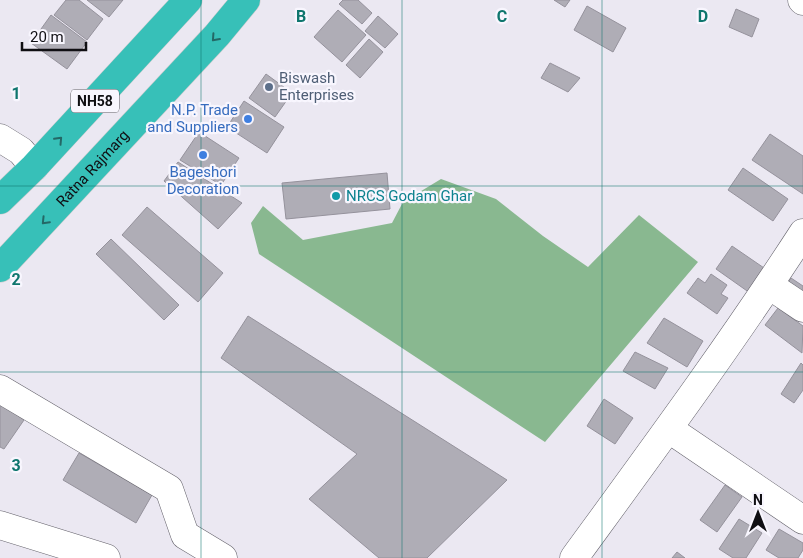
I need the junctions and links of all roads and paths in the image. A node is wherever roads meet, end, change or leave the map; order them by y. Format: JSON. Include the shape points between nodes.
{"nodes":[{"id":1,"x":246,"y":0,"type":"edge"},
{"id":2,"x":185,"y":1,"type":"edge"},
{"id":3,"x":0,"y":138,"type":"edge"},
{"id":4,"x":34,"y":167,"type":"junction"},
{"id":5,"x":0,"y":200,"type":"edge"},
{"id":6,"x":803,"y":232,"type":"edge"},
{"id":7,"x":0,"y":268,"type":"edge"},
{"id":8,"x":769,"y":285,"type":"junction"},
{"id":9,"x":803,"y":308,"type":"edge"},
{"id":10,"x":0,"y":389,"type":"edge"},
{"id":11,"x":669,"y":429,"type":"junction"},
{"id":12,"x":803,"y":520,"type":"edge"},
{"id":13,"x":0,"y":524,"type":"edge"},
{"id":14,"x":106,"y":558,"type":"edge"},
{"id":15,"x":223,"y":558,"type":"edge"},
{"id":16,"x":574,"y":558,"type":"edge"}],
"edges":[{"from":1,"to":7,"type":"highway","name":"Ratna Rajmarg","number":"NH58","one_way":true},
{"from":4,"to":2,"type":"highway","number":"NH58","one_way":true},
{"from":3,"to":4,"type":"street","via":[[21,151]]},
{"from":4,"to":5,"type":"highway","number":"NH58"},
{"from":6,"to":8,"type":"street"},
{"from":8,"to":9,"type":"street"},
{"from":8,"to":11,"type":"street"},
{"from":10,"to":15,"type":"street","via":[[169,489],[185,534]]},
{"from":11,"to":12,"type":"street"},
{"from":11,"to":16,"type":"street"},
{"from":13,"to":14,"type":"street"}]}
